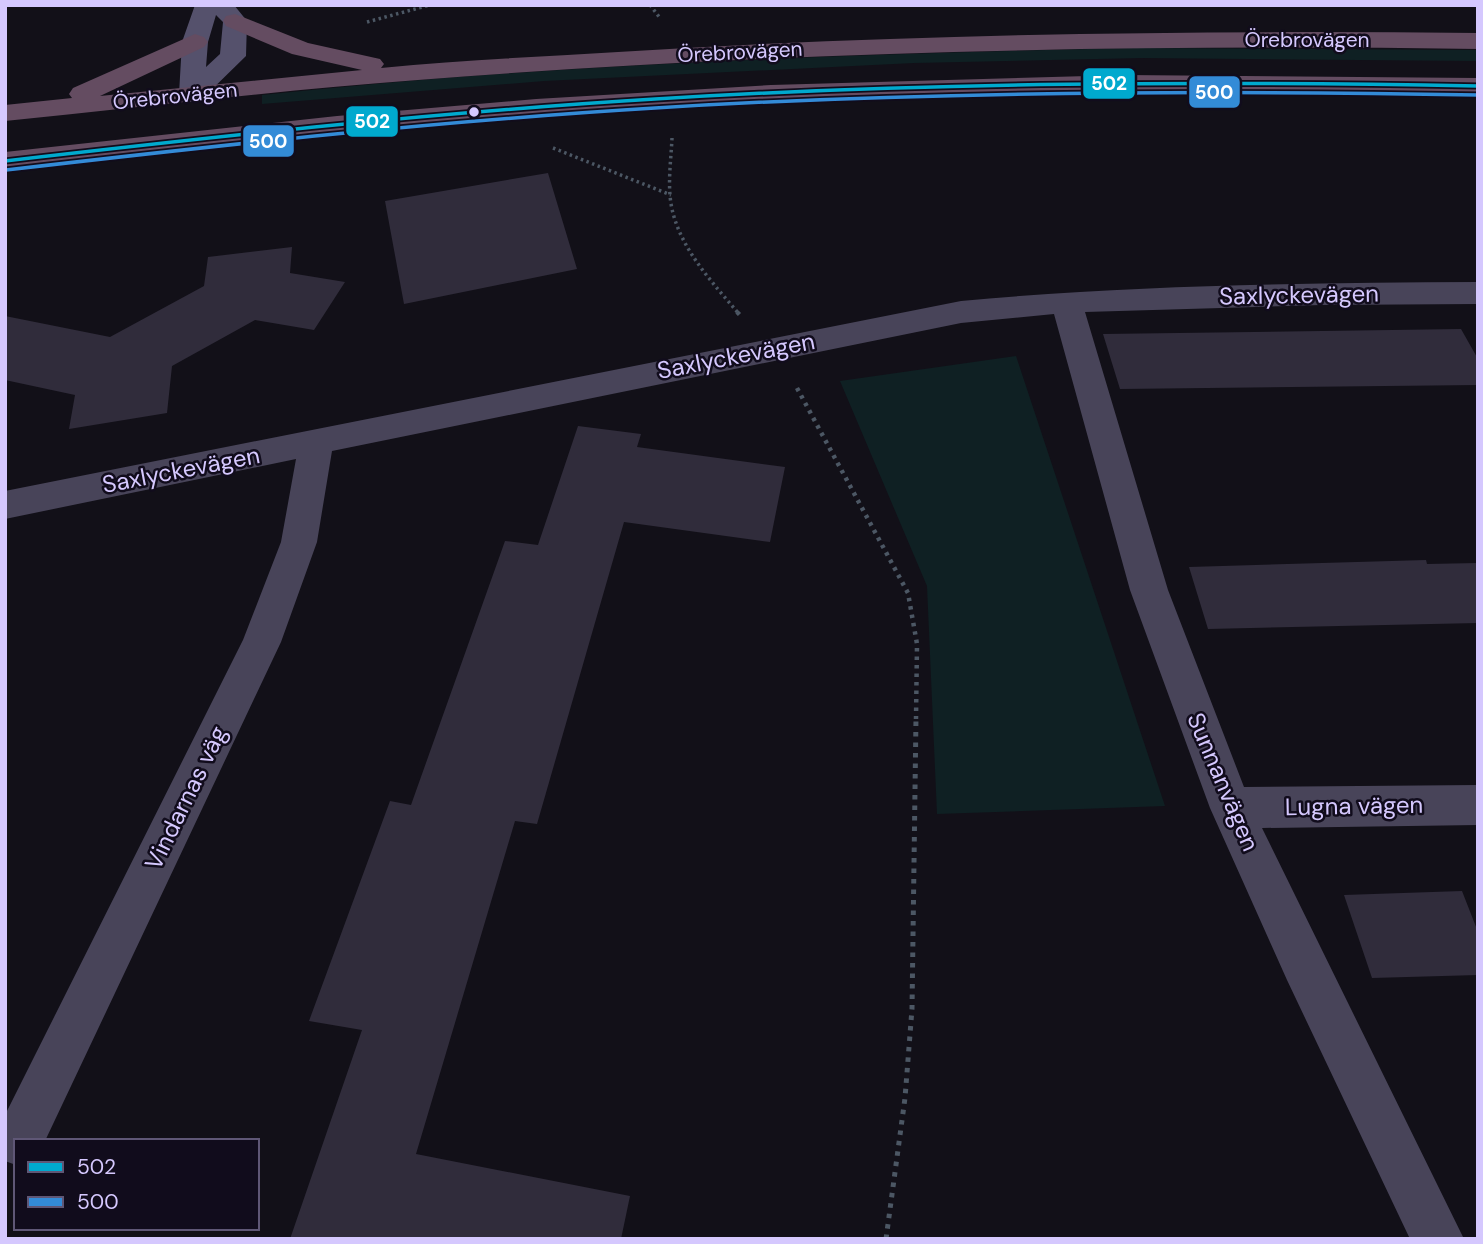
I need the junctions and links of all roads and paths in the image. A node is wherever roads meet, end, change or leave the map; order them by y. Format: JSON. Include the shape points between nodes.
{"nodes":[{"id":1,"x":207,"y":5,"type":"edge"},
{"id":2,"x":650,"y":5,"type":"edge"},
{"id":3,"x":228,"y":13,"type":"edge"},
{"id":4,"x":661,"y":22,"type":"dead end"},
{"id":5,"x":1478,"y":41,"type":"edge"},
{"id":6,"x":195,"y":42,"type":"junction"},
{"id":7,"x":417,"y":72,"type":"junction"},
{"id":8,"x":1478,"y":86,"type":"edge"},
{"id":9,"x":192,"y":94,"type":"junction"},
{"id":10,"x":51,"y":108,"type":"junction"},
{"id":11,"x":5,"y":113,"type":"edge"},
{"id":12,"x":672,"y":136,"type":"dead end"},
{"id":13,"x":190,"y":140,"type":"junction"},
{"id":14,"x":542,"y":143,"type":"dead end"},
{"id":15,"x":5,"y":161,"type":"edge"},
{"id":16,"x":671,"y":195,"type":"junction"},
{"id":17,"x":1478,"y":293,"type":"edge"},
{"id":18,"x":1066,"y":302,"type":"junction"},
{"id":19,"x":769,"y":349,"type":"junction"},
{"id":20,"x":316,"y":443,"type":"junction"},
{"id":21,"x":5,"y":505,"type":"edge"},
{"id":22,"x":1478,"y":805,"type":"edge"},
{"id":23,"x":1231,"y":808,"type":"junction"},
{"id":24,"x":20,"y":1139,"type":"edge"},
{"id":25,"x":14,"y":1152,"type":"edge"},
{"id":26,"x":5,"y":1169,"type":"edge"},
{"id":27,"x":886,"y":1239,"type":"edge"},
{"id":28,"x":1438,"y":1239,"type":"edge"}],
"edges":[{"from":1,"to":6,"type":"main road"},
{"from":2,"to":4,"type":"path"},
{"from":3,"to":7,"type":"highway","via":[[311,52]]},
{"from":3,"to":9,"type":"main road","via":[[233,56]]},
{"from":5,"to":7,"type":"highway","name":"Örebrovägen","via":[[874,45]]},
{"from":6,"to":9,"type":"main road"},
{"from":6,"to":10,"type":"highway"},
{"from":7,"to":9,"type":"highway","name":"Örebrovägen"},
{"from":8,"to":13,"type":"highway","name":"Örebrovägen","via":[[1110,83],[749,94],[500,110]]},
{"from":9,"to":10,"type":"highway","name":"Örebrovägen"},
{"from":9,"to":13,"type":"highway"},
{"from":10,"to":11,"type":"highway","name":"Örebrovägen"},
{"from":12,"to":16,"type":"path"},
{"from":13,"to":15,"type":"highway","name":"Örebrovägen"},
{"from":14,"to":16,"type":"path"},
{"from":16,"to":19,"type":"path","via":[[676,223],[695,257]]},
{"from":17,"to":18,"type":"street","name":"Saxlyckevägen"},
{"from":18,"to":19,"type":"street","name":"Saxlyckevägen","via":[[961,313]]},
{"from":18,"to":23,"type":"street","name":"Sunnanvägen","via":[[1149,590]]},
{"from":19,"to":20,"type":"street","name":"Saxlyckevägen"},
{"from":19,"to":27,"type":"path","via":[[799,392],[898,572],[908,593],[918,644],[912,1009]]},
{"from":20,"to":21,"type":"street","name":"Saxlyckevägen"},
{"from":20,"to":24,"type":"street","name":"Vindarnas väg","via":[[299,542],[262,642]]},
{"from":22,"to":23,"type":"street","name":"Lugna vägen"},
{"from":23,"to":28,"type":"street","name":"Sunnanvägen"},
{"from":25,"to":26,"type":"street"}]}
